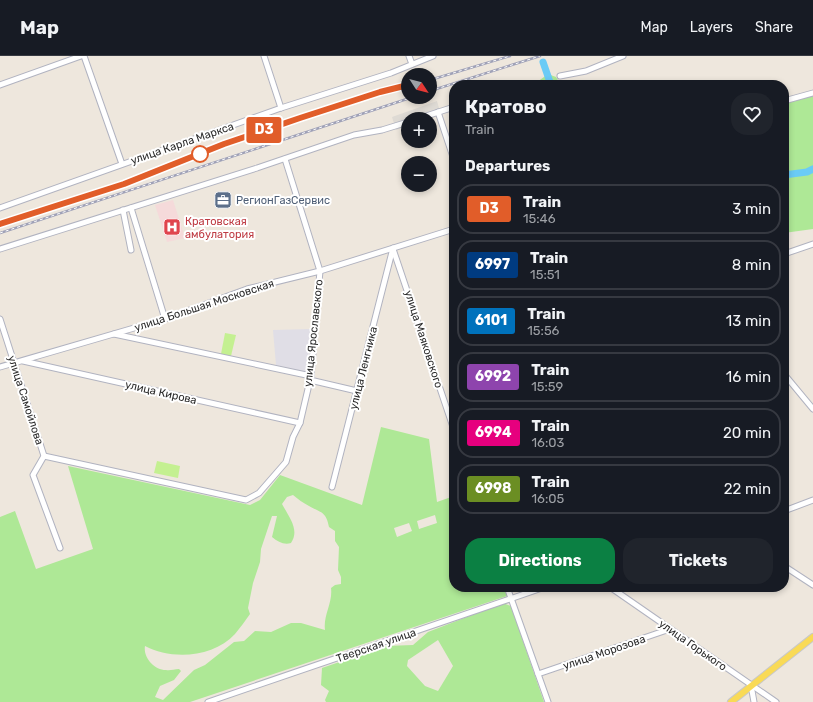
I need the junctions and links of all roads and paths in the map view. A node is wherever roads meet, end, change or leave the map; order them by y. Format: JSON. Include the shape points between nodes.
{"nodes":[{"id":1,"x":81,"y":56,"type":"edge"},
{"id":2,"x":84,"y":56,"type":"edge"},
{"id":3,"x":264,"y":56,"type":"edge"},
{"id":4,"x":409,"y":56,"type":"edge"},
{"id":5,"x":433,"y":56,"type":"edge"},
{"id":6,"x":623,"y":56,"type":"edge"},
{"id":7,"x":412,"y":64,"type":"junction"},
{"id":8,"x":560,"y":76,"type":"dead end"},
{"id":9,"x":0,"y":85,"type":"edge"},
{"id":10,"x":813,"y":93,"type":"edge"},
{"id":11,"x":789,"y":100,"type":"edge"},
{"id":12,"x":281,"y":108,"type":"junction"},
{"id":13,"x":449,"y":109,"type":"edge"},
{"id":14,"x":438,"y":112,"type":"joint"},
{"id":15,"x":401,"y":124,"type":"edge"},
{"id":16,"x":449,"y":145,"type":"edge"},
{"id":17,"x":285,"y":159,"type":"junction"},
{"id":18,"x":122,"y":164,"type":"junction"},
{"id":19,"x":0,"y":208,"type":"edge"},
{"id":20,"x":131,"y":208,"type":"junction"},
{"id":21,"x":123,"y":210,"type":"junction"},
{"id":22,"x":449,"y":231,"type":"edge"},
{"id":23,"x":813,"y":244,"type":"edge"},
{"id":24,"x":393,"y":248,"type":"junction"},
{"id":25,"x":0,"y":249,"type":"edge"},
{"id":26,"x":131,"y":250,"type":"dead end"},
{"id":27,"x":789,"y":252,"type":"edge"},
{"id":28,"x":320,"y":271,"type":"junction"},
{"id":29,"x":0,"y":319,"type":"edge"},
{"id":30,"x":165,"y":319,"type":"junction"},
{"id":31,"x":112,"y":334,"type":"junction"},
{"id":32,"x":22,"y":360,"type":"junction"},
{"id":33,"x":14,"y":363,"type":"junction"},
{"id":34,"x":0,"y":367,"type":"edge"},
{"id":35,"x":310,"y":378,"type":"junction"},
{"id":36,"x":789,"y":380,"type":"edge"},
{"id":37,"x":357,"y":391,"type":"junction"},
{"id":38,"x":813,"y":409,"type":"edge"},
{"id":39,"x":449,"y":415,"type":"edge"},
{"id":40,"x":300,"y":423,"type":"junction"},
{"id":41,"x":44,"y":456,"type":"junction"},
{"id":42,"x":332,"y":487,"type":"dead end"},
{"id":43,"x":813,"y":500,"type":"edge"},
{"id":44,"x":789,"y":509,"type":"edge"},
{"id":45,"x":60,"y":548,"type":"dead end"},
{"id":46,"x":789,"y":569,"type":"edge"},
{"id":47,"x":813,"y":585,"type":"edge"},
{"id":48,"x":509,"y":592,"type":"edge"},
{"id":49,"x":531,"y":592,"type":"edge"},
{"id":50,"x":617,"y":592,"type":"edge"},
{"id":51,"x":511,"y":599,"type":"junction"},
{"id":52,"x":670,"y":629,"type":"junction"},
{"id":53,"x":813,"y":637,"type":"edge"},
{"id":54,"x":538,"y":674,"type":"junction"},
{"id":55,"x":751,"y":685,"type":"junction"},
{"id":56,"x":208,"y":702,"type":"edge"},
{"id":57,"x":548,"y":702,"type":"edge"},
{"id":58,"x":731,"y":702,"type":"edge"},
{"id":59,"x":754,"y":702,"type":"edge"},
{"id":60,"x":776,"y":702,"type":"edge"}],
"edges":[{"from":1,"to":9,"type":"street"},
{"from":2,"to":18,"type":"street"},
{"from":3,"to":12,"type":"street"},
{"from":4,"to":7,"type":"street"},
{"from":5,"to":7,"type":"street","name":"улица Карла Маркса"},
{"from":6,"to":8,"type":"street","via":[[586,71]]},
{"from":7,"to":12,"type":"street","name":"улица Карла Маркса"},
{"from":10,"to":11,"type":"street"},
{"from":12,"to":18,"type":"street","name":"улица Карла Маркса"},
{"from":13,"to":14,"type":"street"},
{"from":14,"to":16,"type":"street"},
{"from":15,"to":17,"type":"street","via":[[354,135]]},
{"from":17,"to":20,"type":"street"},
{"from":17,"to":28,"type":"street","name":"улица Ярославского"},
{"from":18,"to":19,"type":"street","name":"улица Карла Маркса"},
{"from":20,"to":21,"type":"street"},
{"from":20,"to":30,"type":"street"},
{"from":21,"to":25,"type":"street"},
{"from":21,"to":26,"type":"street"},
{"from":22,"to":24,"type":"street","name":"улица Большая Московская"},
{"from":23,"to":27,"type":"street"},
{"from":24,"to":28,"type":"street","name":"улица Большая Московская"},
{"from":24,"to":37,"type":"street","name":"улица Ленгника"},
{"from":24,"to":39,"type":"street","name":"улица Маяковского"},
{"from":28,"to":30,"type":"street","name":"улица Большая Московская","via":[[247,289]]},
{"from":28,"to":35,"type":"street","name":"улица Ярославского"},
{"from":29,"to":33,"type":"street","name":"улица Самойлова"},
{"from":30,"to":31,"type":"street","name":"улица Большая Московская"},
{"from":31,"to":32,"type":"street","name":"улица Большая Московская"},
{"from":31,"to":35,"type":"street"},
{"from":32,"to":33,"type":"street","name":"улица Большая Московская"},
{"from":32,"to":40,"type":"street","name":"улица Кирова"},
{"from":33,"to":34,"type":"street","name":"улица Большая Московская"},
{"from":33,"to":41,"type":"street","name":"улица Самойлова"},
{"from":35,"to":37,"type":"street"},
{"from":35,"to":40,"type":"street","name":"улица Ярославского"},
{"from":36,"to":38,"type":"street"},
{"from":37,"to":42,"type":"street","name":"улица Ленгника"},
{"from":40,"to":41,"type":"street","name":"улица Ярославского","via":[[284,466],[259,493],[246,500]]},
{"from":41,"to":45,"type":"street","name":"улица Самойлова","via":[[33,474]]},
{"from":43,"to":44,"type":"street"},
{"from":46,"to":47,"type":"street"},
{"from":48,"to":51,"type":"street"},
{"from":49,"to":51,"type":"street","name":"Тверская улица"},
{"from":50,"to":52,"type":"street","name":"улица Горького"},
{"from":51,"to":54,"type":"street"},
{"from":51,"to":56,"type":"street","name":"Тверская улица"},
{"from":52,"to":54,"type":"street","name":"улица Морозова"},
{"from":52,"to":55,"type":"street","name":"улица Горького"},
{"from":53,"to":55,"type":"main road"},
{"from":54,"to":57,"type":"street"},
{"from":55,"to":58,"type":"main road"},
{"from":55,"to":59,"type":"street"},
{"from":55,"to":60,"type":"street","name":"улица Горького"}]}
